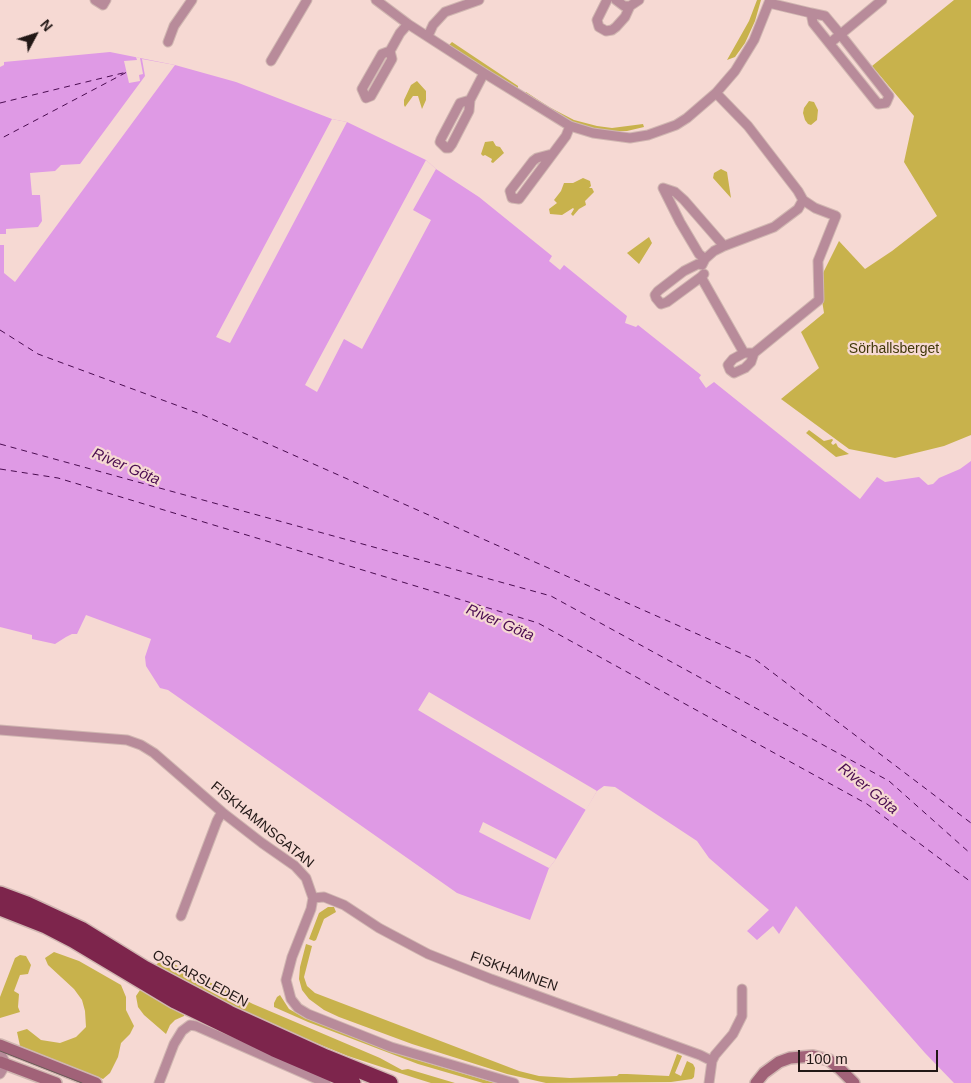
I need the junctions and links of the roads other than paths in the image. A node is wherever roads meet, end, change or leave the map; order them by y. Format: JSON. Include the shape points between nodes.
{"nodes":[{"id":1,"x":192,"y":0,"type":"edge"},
{"id":2,"x":307,"y":0,"type":"edge"},
{"id":3,"x":376,"y":0,"type":"edge"},
{"id":4,"x":479,"y":0,"type":"edge"},
{"id":5,"x":606,"y":0,"type":"edge"},
{"id":6,"x":616,"y":0,"type":"edge"},
{"id":7,"x":639,"y":0,"type":"edge"},
{"id":8,"x":882,"y":0,"type":"edge"},
{"id":9,"x":769,"y":1,"type":"edge"},
{"id":10,"x":630,"y":6,"type":"junction"},
{"id":11,"x":811,"y":13,"type":"junction"},
{"id":12,"x":408,"y":24,"type":"junction"},
{"id":13,"x":840,"y":34,"type":"junction"},
{"id":14,"x":428,"y":36,"type":"junction"},
{"id":15,"x":168,"y":42,"type":"dead end"},
{"id":16,"x":830,"y":43,"type":"junction"},
{"id":17,"x":390,"y":51,"type":"junction"},
{"id":18,"x":271,"y":61,"type":"dead end"},
{"id":19,"x":484,"y":73,"type":"junction"},
{"id":20,"x":716,"y":92,"type":"junction"},
{"id":21,"x":470,"y":100,"type":"junction"},
{"id":22,"x":570,"y":126,"type":"junction"},
{"id":23,"x":552,"y":154,"type":"junction"},
{"id":24,"x":803,"y":200,"type":"junction"},
{"id":25,"x":724,"y":246,"type":"junction"},
{"id":26,"x":704,"y":262,"type":"junction"},
{"id":27,"x":701,"y":277,"type":"junction"},
{"id":28,"x":744,"y":353,"type":"junction"},
{"id":29,"x":754,"y":354,"type":"junction"},
{"id":30,"x":0,"y":730,"type":"edge"},
{"id":31,"x":222,"y":812,"type":"junction"},
{"id":32,"x":0,"y":894,"type":"edge"},
{"id":33,"x":313,"y":898,"type":"junction"},
{"id":34,"x":0,"y":908,"type":"edge"},
{"id":35,"x":181,"y":916,"type":"dead end"},
{"id":36,"x":742,"y":989,"type":"dead end"},
{"id":37,"x":0,"y":1045,"type":"edge"},
{"id":38,"x":0,"y":1052,"type":"edge"},
{"id":39,"x":712,"y":1061,"type":"junction"},
{"id":40,"x":2,"y":1067,"type":"edge"},
{"id":41,"x":757,"y":1082,"type":"edge"},
{"id":42,"x":56,"y":1083,"type":"edge"},
{"id":43,"x":96,"y":1083,"type":"edge"},
{"id":44,"x":160,"y":1083,"type":"edge"},
{"id":45,"x":326,"y":1083,"type":"edge"},
{"id":46,"x":353,"y":1083,"type":"edge"},
{"id":47,"x":390,"y":1083,"type":"edge"},
{"id":48,"x":514,"y":1083,"type":"edge"},
{"id":49,"x":709,"y":1083,"type":"edge"},
{"id":50,"x":854,"y":1083,"type":"edge"}],
"edges":[{"from":1,"to":15,"type":"street","via":[[174,26]]},
{"from":2,"to":18,"type":"street"},
{"from":3,"to":12,"type":"street"},
{"from":4,"to":14,"type":"street","via":[[445,12]]},
{"from":5,"to":10,"type":"street","via":[[597,20],[599,27],[606,31],[616,27]]},
{"from":6,"to":10,"type":"street"},
{"from":7,"to":10,"type":"street"},
{"from":8,"to":13,"type":"street"},
{"from":9,"to":11,"type":"street"},
{"from":9,"to":20,"type":"street","via":[[750,48],[735,72]]},
{"from":11,"to":13,"type":"street","via":[[825,16]]},
{"from":11,"to":16,"type":"street","via":[[813,23]]},
{"from":12,"to":14,"type":"street"},
{"from":12,"to":17,"type":"street"},
{"from":13,"to":16,"type":"street"},
{"from":13,"to":16,"type":"street","via":[[889,96],[886,103],[878,104]]},
{"from":14,"to":19,"type":"street"},
{"from":17,"to":17,"type":"street","via":[[382,54],[362,90],[366,98],[371,96],[392,59]]},
{"from":19,"to":21,"type":"street"},
{"from":19,"to":22,"type":"street"},
{"from":20,"to":22,"type":"street","via":[[676,125],[648,135],[615,137]]},
{"from":20,"to":24,"type":"street","via":[[748,126]]},
{"from":21,"to":21,"type":"street","via":[[460,103],[441,139],[446,148],[452,144],[469,111]]},
{"from":22,"to":23,"type":"street"},
{"from":23,"to":23,"type":"street","via":[[533,161],[510,191],[512,198],[519,199]]},
{"from":24,"to":25,"type":"street","via":[[798,209],[774,227]]},
{"from":24,"to":29,"type":"street","via":[[836,216],[818,261],[819,300]]},
{"from":25,"to":26,"type":"street"},
{"from":25,"to":26,"type":"street","via":[[684,200],[663,188]]},
{"from":26,"to":27,"type":"street"},
{"from":26,"to":27,"type":"street","via":[[684,271],[658,291],[656,298],[661,304],[667,302]]},
{"from":27,"to":28,"type":"street"},
{"from":28,"to":29,"type":"street"},
{"from":28,"to":29,"type":"street","via":[[728,365],[734,373],[748,366]]},
{"from":30,"to":31,"type":"street","name":"FISKHAMNSGATAN","via":[[127,740],[154,753]]},
{"from":31,"to":33,"type":"street","name":"FISKHAMNSGATAN","via":[[302,872]]},
{"from":31,"to":35,"type":"street"},
{"from":32,"to":47,"type":"highway","name":"OSCARSLEDEN","via":[[81,929],[144,968],[229,1013]]},
{"from":33,"to":39,"type":"street","name":"FISKHAMNEN","via":[[324,897],[344,905],[428,954]]},
{"from":33,"to":48,"type":"street","via":[[286,980],[291,1000],[298,1008],[391,1047]]},
{"from":34,"to":46,"type":"highway","name":"OSCARSLEDEN","via":[[73,940],[175,1001]]},
{"from":36,"to":39,"type":"street","via":[[742,1016]]},
{"from":37,"to":43,"type":"street"},
{"from":38,"to":40,"type":"street"},
{"from":39,"to":49,"type":"street"},
{"from":40,"to":42,"type":"street"},
{"from":41,"to":50,"type":"street","via":[[779,1062],[813,1056],[828,1060]]},
{"from":44,"to":45,"type":"street","via":[[174,1044],[190,1025]]}]}
